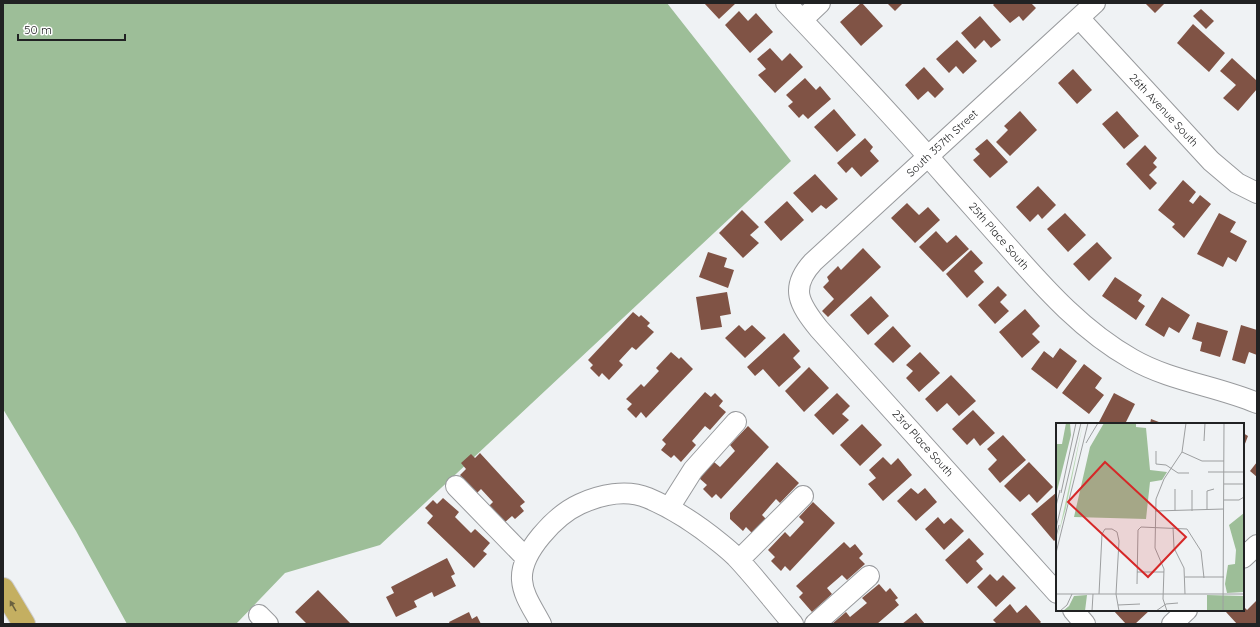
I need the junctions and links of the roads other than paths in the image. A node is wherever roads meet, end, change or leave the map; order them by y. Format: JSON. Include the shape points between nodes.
{"nodes":[{"id":1,"x":786,"y":3,"type":"edge"},
{"id":2,"x":820,"y":3,"type":"edge"},
{"id":3,"x":1095,"y":3,"type":"edge"},
{"id":4,"x":1079,"y":18,"type":"junction"},
{"id":5,"x":802,"y":20,"type":"junction"},
{"id":6,"x":929,"y":156,"type":"junction"},
{"id":7,"x":1257,"y":193,"type":"edge"},
{"id":8,"x":798,"y":289,"type":"joint"},
{"id":9,"x":1257,"y":403,"type":"edge"},
{"id":10,"x":736,"y":422,"type":"dead end"},
{"id":11,"x":456,"y":486,"type":"dead end"},
{"id":12,"x":804,"y":496,"type":"dead end"},
{"id":13,"x":669,"y":508,"type":"junction"},
{"id":14,"x":1257,"y":545,"type":"edge"},
{"id":15,"x":1244,"y":557,"type":"edge"},
{"id":16,"x":526,"y":558,"type":"junction"},
{"id":17,"x":739,"y":560,"type":"junction"},
{"id":18,"x":869,"y":576,"type":"dead end"},
{"id":19,"x":3,"y":589,"type":"edge"},
{"id":20,"x":1056,"y":591,"type":"edge"},
{"id":21,"x":1074,"y":611,"type":"edge"},
{"id":22,"x":1186,"y":611,"type":"edge"},
{"id":23,"x":24,"y":624,"type":"edge"},
{"id":24,"x":541,"y":624,"type":"edge"},
{"id":25,"x":793,"y":624,"type":"edge"},
{"id":26,"x":815,"y":624,"type":"edge"},
{"id":27,"x":1085,"y":624,"type":"edge"},
{"id":28,"x":1172,"y":624,"type":"edge"}],
"edges":[{"from":1,"to":5,"type":"street","name":"25th Place South"},
{"from":2,"to":5,"type":"street"},
{"from":3,"to":4,"type":"street","name":"South 357th Street"},
{"from":4,"to":6,"type":"street","name":"South 357th Street"},
{"from":4,"to":7,"type":"street","name":"26th Avenue South","via":[[1211,161],[1237,183]]},
{"from":5,"to":6,"type":"street","name":"25th Place South"},
{"from":6,"to":8,"type":"street","name":"South 357th Street","via":[[813,262],[802,275]]},
{"from":6,"to":9,"type":"street","name":"25th Place South","via":[[1037,280],[1074,317],[1108,344],[1132,360],[1157,371]]},
{"from":8,"to":20,"type":"street","name":"23rd Place South","via":[[803,308],[819,329]]},
{"from":10,"to":13,"type":"street","via":[[693,470]]},
{"from":11,"to":16,"type":"street"},
{"from":12,"to":17,"type":"street"},
{"from":13,"to":16,"type":"street","via":[[646,498],[628,494],[596,498],[578,505],[557,520],[533,545]]},
{"from":13,"to":17,"type":"street","via":[[710,535]]},
{"from":14,"to":15,"type":"street"},
{"from":16,"to":24,"type":"street","via":[[522,579],[523,590]]},
{"from":17,"to":25,"type":"street"},
{"from":18,"to":26,"type":"street"},
{"from":23,"to":19,"type":"highway","one_way":true},
{"from":21,"to":27,"type":"street"},
{"from":22,"to":28,"type":"street"}]}
